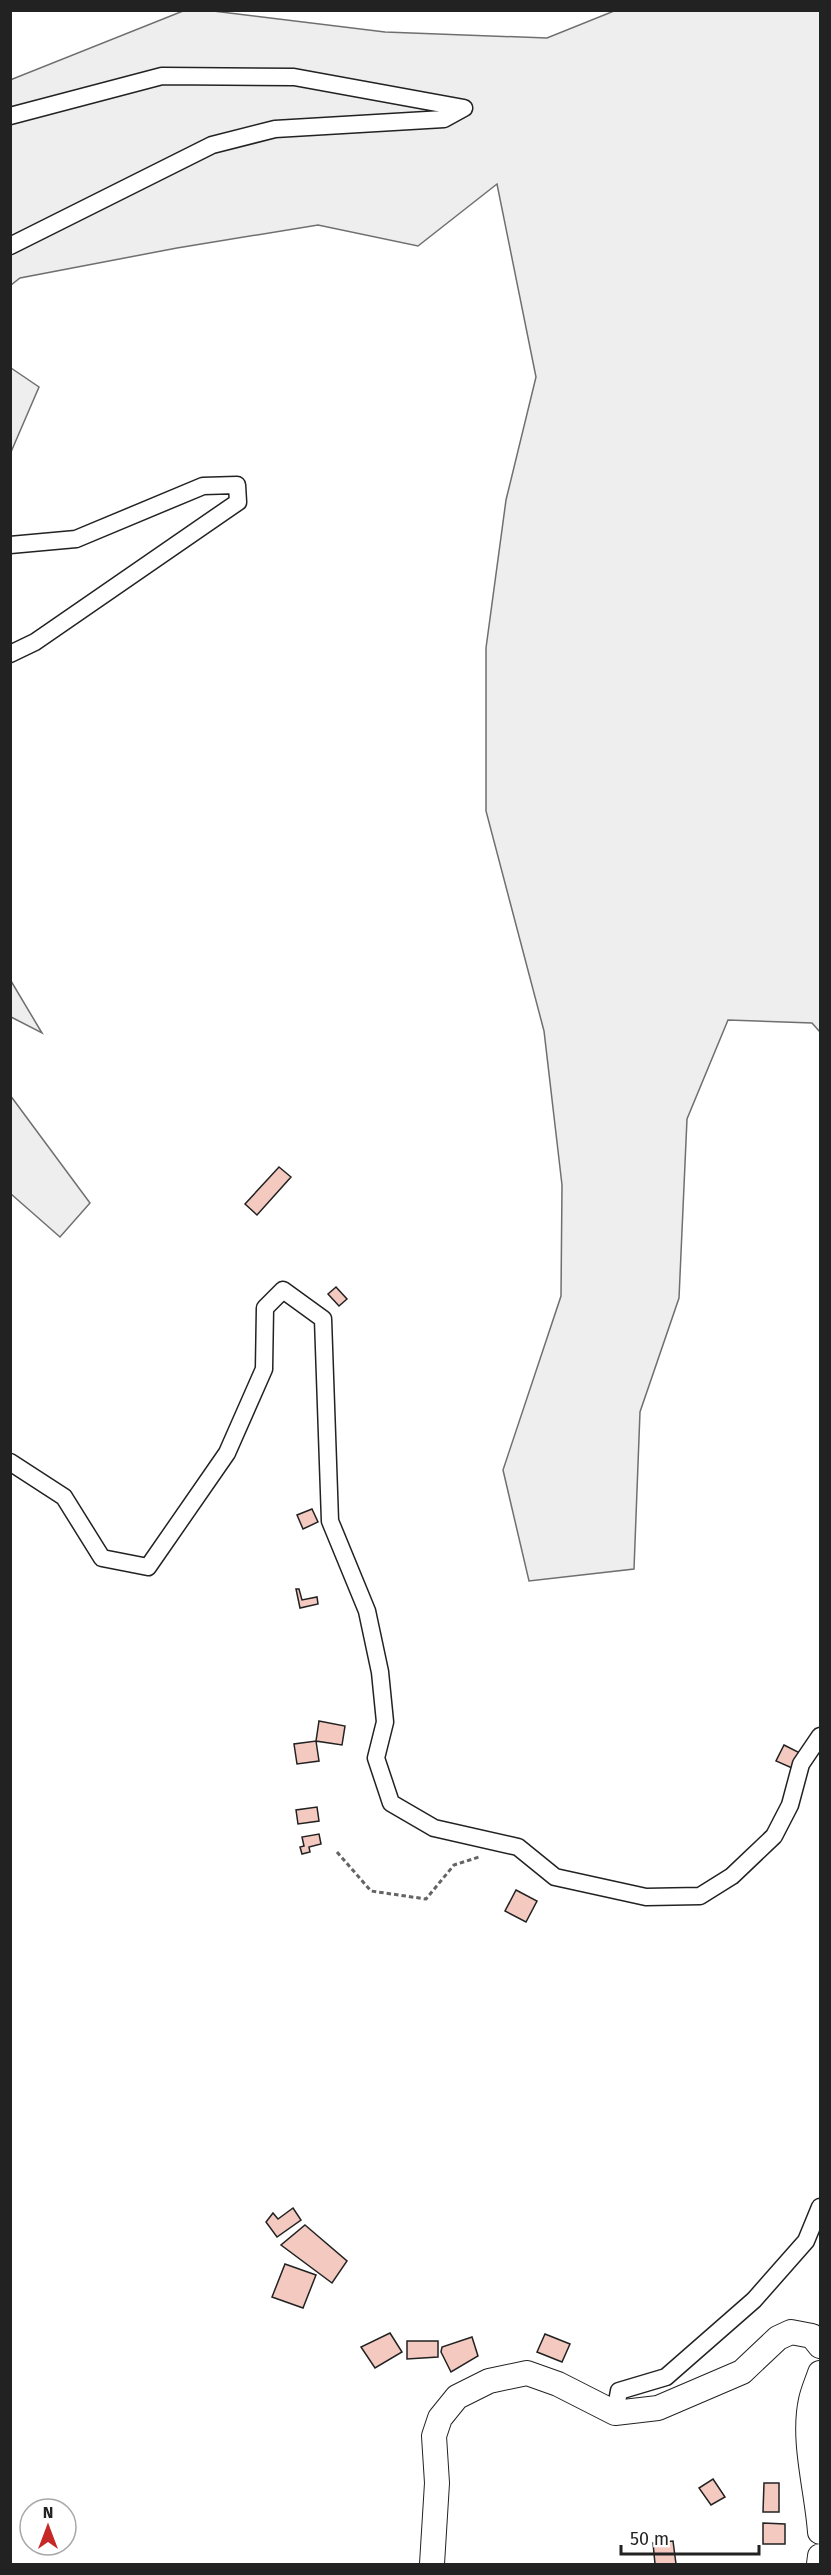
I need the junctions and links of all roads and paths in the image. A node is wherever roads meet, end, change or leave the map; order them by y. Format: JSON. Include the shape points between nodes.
{"nodes":[{"id":1,"x":10,"y":116,"type":"edge"},
{"id":2,"x":10,"y":246,"type":"edge"},
{"id":3,"x":10,"y":545,"type":"edge"},
{"id":4,"x":10,"y":654,"type":"edge"},
{"id":5,"x":10,"y":1462,"type":"edge"},
{"id":6,"x":820,"y":1736,"type":"edge"},
{"id":7,"x":338,"y":1852,"type":"dead end"},
{"id":8,"x":480,"y":1856,"type":"dead end"},
{"id":9,"x":820,"y":2207,"type":"edge"},
{"id":10,"x":820,"y":2346,"type":"edge"},
{"id":11,"x":820,"y":2373,"type":"edge"},
{"id":12,"x":615,"y":2413,"type":"junction"},
{"id":13,"x":820,"y":2532,"type":"edge"},
{"id":14,"x":820,"y":2556,"type":"edge"},
{"id":15,"x":432,"y":2565,"type":"edge"},
{"id":16,"x":819,"y":2565,"type":"edge"}],
"edges":[{"from":1,"to":2,"type":"street","via":[[162,76],[294,77],[464,108],[444,119],[275,129],[212,145]]},
{"from":3,"to":4,"type":"street","via":[[76,539],[203,486],[237,485],[238,502],[35,642]]},
{"from":5,"to":6,"type":"street","via":[[64,1497],[102,1558],[148,1567],[227,1453],[264,1369],[264,1308],[283,1290],[323,1319],[330,1521],[367,1611],[380,1672],[385,1722],[376,1758],[391,1803],[434,1828],[518,1847],[555,1877],[646,1897],[700,1896],[732,1876],[774,1836],[801,1764]]},
{"from":7,"to":8,"type":"path","via":[[371,1891],[426,1899],[454,1865]]},
{"from":9,"to":12,"type":"street","via":[[806,2241],[754,2301],[666,2377],[619,2391]]},
{"from":10,"to":12,"type":"street","via":[[812,2336],[791,2332],[778,2338],[742,2372],[657,2408]]},
{"from":11,"to":13,"type":"street","via":[[810,2400],[809,2452]]},
{"from":12,"to":15,"type":"street","via":[[527,2373],[489,2381],[457,2397],[440,2418],[434,2436],[437,2483]]},
{"from":14,"to":16,"type":"street"}]}
